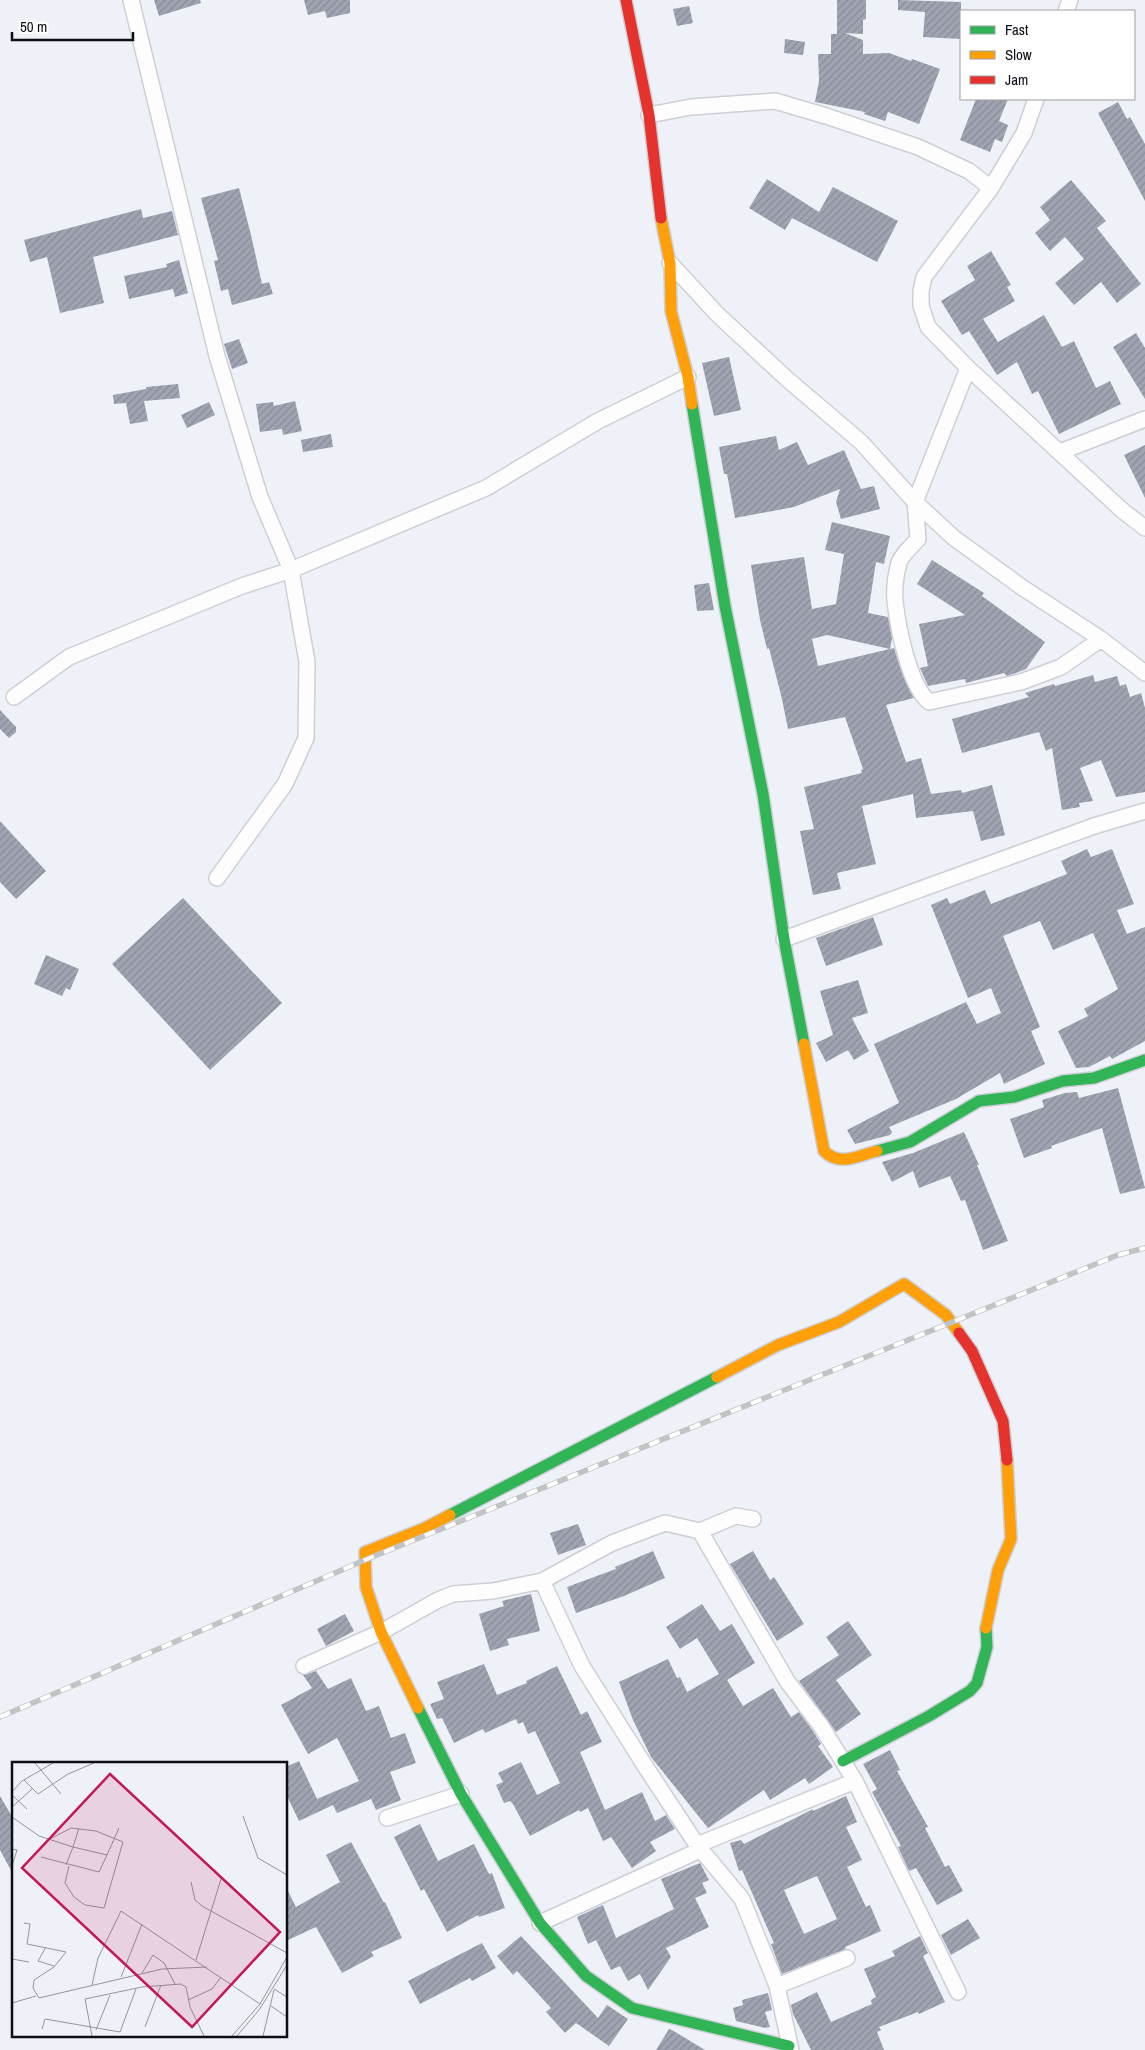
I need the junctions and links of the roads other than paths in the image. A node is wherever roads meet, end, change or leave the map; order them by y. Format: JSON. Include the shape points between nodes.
{"nodes":[{"id":1,"x":131,"y":0,"type":"edge"},
{"id":2,"x":626,"y":0,"type":"edge"},
{"id":3,"x":1036,"y":100,"type":"edge"},
{"id":4,"x":649,"y":115,"type":"junction"},
{"id":5,"x":992,"y":188,"type":"junction"},
{"id":6,"x":670,"y":262,"type":"junction"},
{"id":7,"x":968,"y":368,"type":"junction"},
{"id":8,"x":688,"y":377,"type":"junction"},
{"id":9,"x":1145,"y":419,"type":"edge"},
{"id":10,"x":1060,"y":452,"type":"junction"},
{"id":11,"x":915,"y":502,"type":"junction"},
{"id":12,"x":1145,"y":528,"type":"edge"},
{"id":13,"x":291,"y":570,"type":"junction"},
{"id":14,"x":1101,"y":639,"type":"junction"},
{"id":15,"x":1145,"y":673,"type":"edge"},
{"id":16,"x":14,"y":697,"type":"dead end"},
{"id":17,"x":1145,"y":811,"type":"edge"},
{"id":18,"x":217,"y":878,"type":"dead end"},
{"id":19,"x":784,"y":939,"type":"junction"},
{"id":20,"x":1145,"y":1060,"type":"edge"},
{"id":21,"x":753,"y":1519,"type":"dead end"},
{"id":22,"x":700,"y":1531,"type":"junction"},
{"id":23,"x":542,"y":1582,"type":"junction"},
{"id":24,"x":381,"y":1632,"type":"junction"},
{"id":25,"x":304,"y":1666,"type":"dead end"},
{"id":26,"x":843,"y":1761,"type":"junction"},
{"id":27,"x":855,"y":1781,"type":"junction"},
{"id":28,"x":461,"y":1794,"type":"junction"},
{"id":29,"x":387,"y":1818,"type":"dead end"},
{"id":30,"x":698,"y":1847,"type":"junction"},
{"id":31,"x":540,"y":1923,"type":"junction"},
{"id":32,"x":847,"y":1958,"type":"dead end"},
{"id":33,"x":777,"y":1986,"type":"junction"},
{"id":34,"x":958,"y":1992,"type":"dead end"},
{"id":35,"x":790,"y":2048,"type":"edge"}],
"edges":[{"from":1,"to":13,"type":"street","via":[[217,356],[260,497]]},
{"from":2,"to":4,"type":"street"},
{"from":3,"to":5,"type":"street","via":[[1024,133]]},
{"from":4,"to":5,"type":"street","via":[[692,107],[776,101],[918,147],[969,171]]},
{"from":4,"to":6,"type":"street","via":[[658,206]]},
{"from":5,"to":7,"type":"street","via":[[924,276],[921,291],[921,306],[928,327]]},
{"from":6,"to":8,"type":"street","via":[[671,312]]},
{"from":6,"to":11,"type":"street","via":[[716,314],[860,442]]},
{"from":7,"to":10,"type":"street"},
{"from":7,"to":11,"type":"street"},
{"from":8,"to":13,"type":"street","via":[[598,421],[486,488]]},
{"from":8,"to":19,"type":"street","via":[[726,606],[763,794]]},
{"from":9,"to":10,"type":"street"},
{"from":10,"to":12,"type":"street"},
{"from":11,"to":14,"type":"street","via":[[954,538]]},
{"from":11,"to":14,"type":"street","via":[[918,539],[899,561],[895,600],[911,672],[918,691],[929,702],[1021,682],[1061,667]]},
{"from":13,"to":16,"type":"street","via":[[242,586],[69,657]]},
{"from":13,"to":18,"type":"street","via":[[307,662],[306,738],[285,784]]},
{"from":14,"to":15,"type":"street"},
{"from":17,"to":19,"type":"street","via":[[1094,826]]},
{"from":19,"to":20,"type":"street","via":[[824,1151],[839,1161],[910,1142],[979,1101],[1014,1097],[1063,1081],[1094,1078]]},
{"from":21,"to":22,"type":"street","via":[[736,1516]]},
{"from":22,"to":23,"type":"street","via":[[665,1522],[612,1542]]},
{"from":22,"to":26,"type":"street","via":[[787,1681]]},
{"from":23,"to":24,"type":"street","via":[[453,1594]]},
{"from":23,"to":30,"type":"street","via":[[582,1666]]},
{"from":24,"to":25,"type":"street"},
{"from":24,"to":26,"type":"street","via":[[366,1587],[365,1552],[425,1528],[778,1345],[839,1322],[904,1284],[946,1315],[972,1351],[1003,1421],[1011,1539],[998,1570],[986,1624],[987,1647],[977,1684],[929,1716]]},
{"from":24,"to":28,"type":"street"},
{"from":26,"to":27,"type":"street"},
{"from":27,"to":30,"type":"street"},
{"from":27,"to":34,"type":"street"},
{"from":28,"to":29,"type":"street"},
{"from":28,"to":31,"type":"street"},
{"from":30,"to":31,"type":"street"},
{"from":30,"to":33,"type":"street","via":[[742,1898]]},
{"from":31,"to":35,"type":"street","via":[[586,1976],[632,2008]]},
{"from":32,"to":33,"type":"street"},
{"from":33,"to":35,"type":"street"}]}
